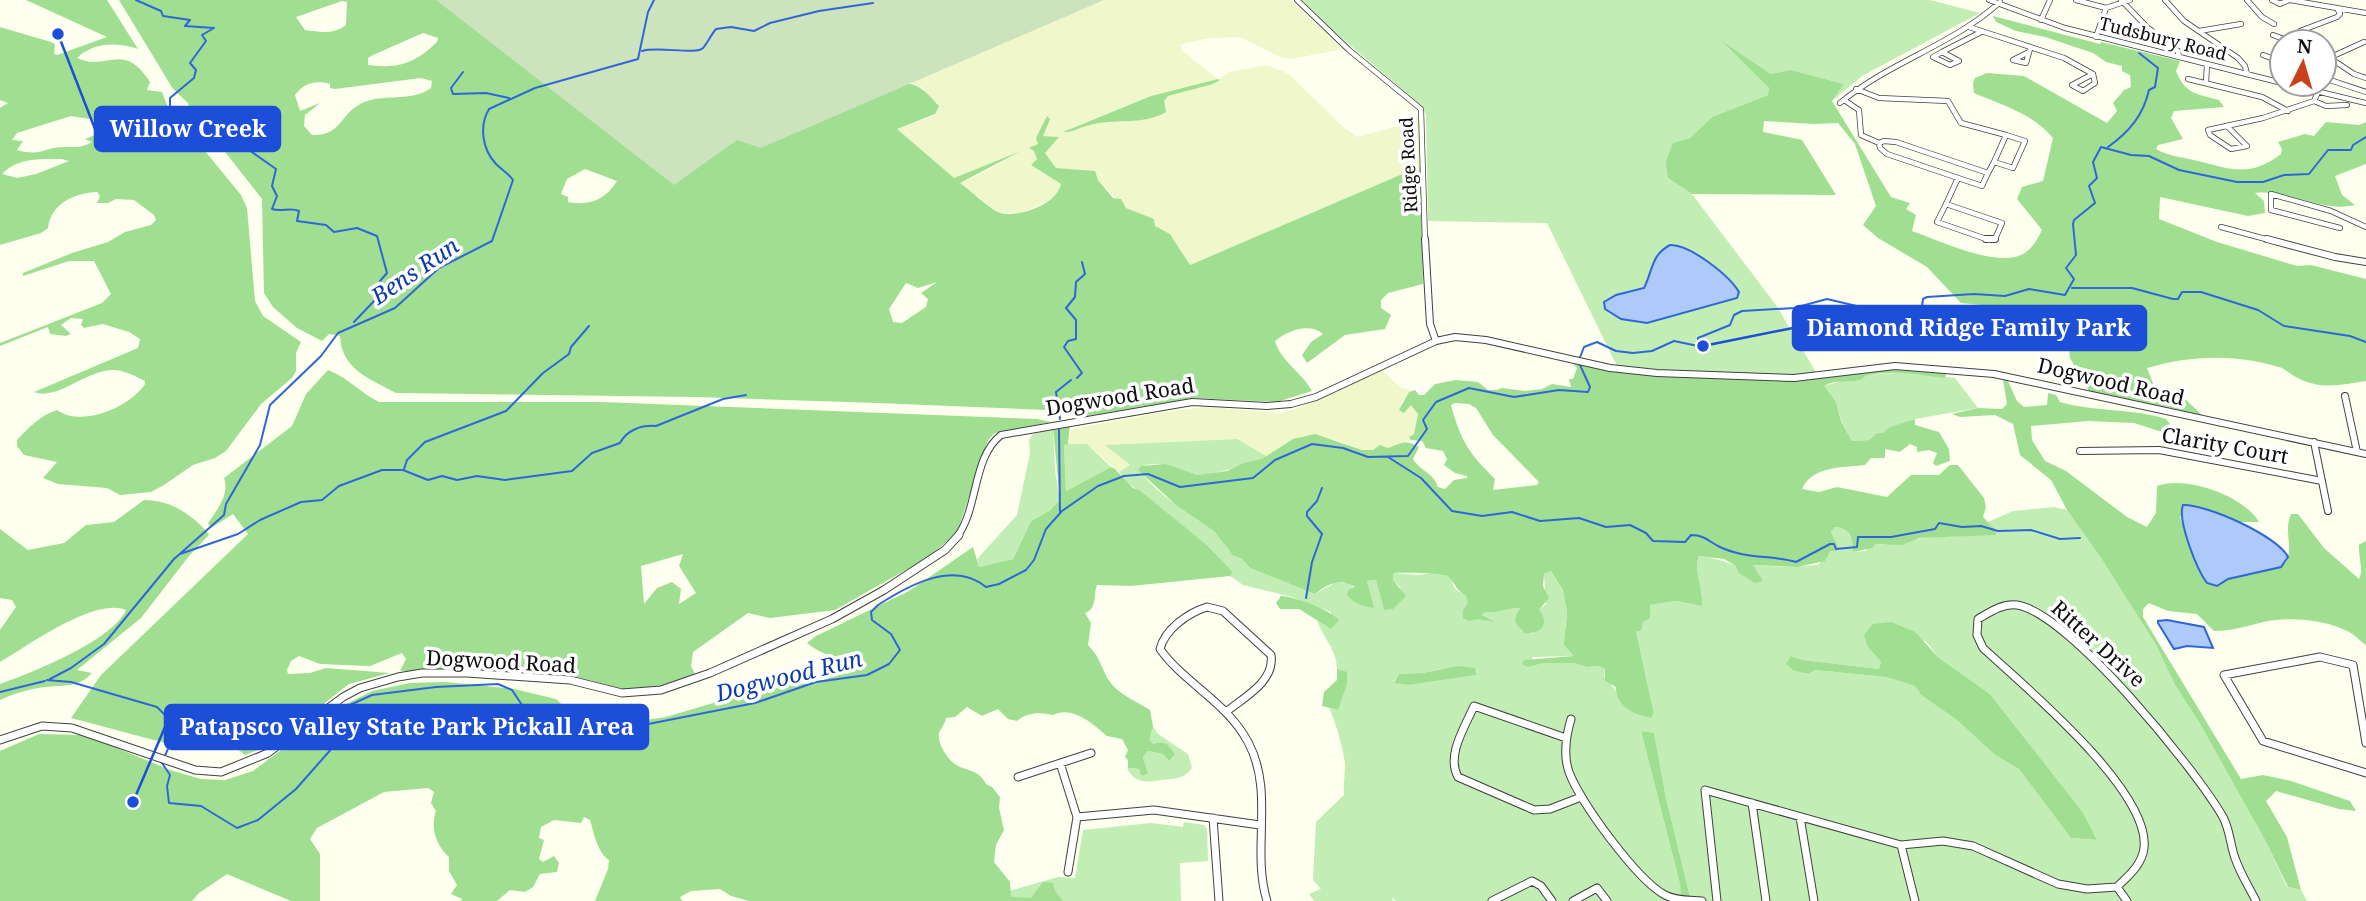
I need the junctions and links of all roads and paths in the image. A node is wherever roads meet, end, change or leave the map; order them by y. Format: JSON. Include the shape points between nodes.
{"nodes":[{"id":1,"x":1297,"y":0,"type":"edge"},
{"id":2,"x":1989,"y":0,"type":"edge"},
{"id":3,"x":2050,"y":0,"type":"edge"},
{"id":4,"x":2076,"y":0,"type":"edge"},
{"id":5,"x":2122,"y":0,"type":"edge"},
{"id":6,"x":2130,"y":0,"type":"edge"},
{"id":7,"x":2165,"y":0,"type":"edge"},
{"id":8,"x":2247,"y":0,"type":"edge"},
{"id":9,"x":2272,"y":0,"type":"edge"},
{"id":10,"x":2290,"y":0,"type":"edge"},
{"id":11,"x":2000,"y":2,"type":"edge"},
{"id":12,"x":2322,"y":3,"type":"edge"},
{"id":13,"x":2106,"y":8,"type":"junction"},
{"id":14,"x":2337,"y":8,"type":"junction"},
{"id":15,"x":2366,"y":13,"type":"edge"},
{"id":16,"x":2040,"y":20,"type":"junction"},
{"id":17,"x":2241,"y":24,"type":"dead end"},
{"id":18,"x":2274,"y":24,"type":"dead end"},
{"id":19,"x":1969,"y":27,"type":"junction"},
{"id":20,"x":2308,"y":28,"type":"edge"},
{"id":21,"x":2199,"y":31,"type":"junction"},
{"id":22,"x":1981,"y":32,"type":"junction"},
{"id":23,"x":2096,"y":37,"type":"junction"},
{"id":24,"x":2364,"y":42,"type":"dead end"},
{"id":25,"x":1942,"y":52,"type":"junction"},
{"id":26,"x":2338,"y":54,"type":"edge"},
{"id":27,"x":2263,"y":55,"type":"dead end"},
{"id":28,"x":2179,"y":57,"type":"junction"},
{"id":29,"x":2268,"y":57,"type":"edge"},
{"id":30,"x":2338,"y":63,"type":"edge"},
{"id":31,"x":2207,"y":64,"type":"junction"},
{"id":32,"x":2348,"y":72,"type":"junction"},
{"id":33,"x":2093,"y":74,"type":"junction"},
{"id":34,"x":2246,"y":74,"type":"junction"},
{"id":35,"x":2366,"y":78,"type":"edge"},
{"id":36,"x":2188,"y":79,"type":"dead end"},
{"id":37,"x":2268,"y":80,"type":"edge"},
{"id":38,"x":2206,"y":83,"type":"junction"},
{"id":39,"x":2338,"y":83,"type":"edge"},
{"id":40,"x":2345,"y":85,"type":"junction"},
{"id":41,"x":1856,"y":89,"type":"junction"},
{"id":42,"x":2366,"y":92,"type":"edge"},
{"id":43,"x":2315,"y":98,"type":"edge"},
{"id":44,"x":2335,"y":98,"type":"edge"},
{"id":45,"x":2314,"y":101,"type":"junction"},
{"id":46,"x":2347,"y":102,"type":"junction"},
{"id":47,"x":2366,"y":103,"type":"edge"},
{"id":48,"x":2288,"y":111,"type":"junction"},
{"id":49,"x":2227,"y":126,"type":"junction"},
{"id":50,"x":2006,"y":135,"type":"junction"},
{"id":51,"x":1879,"y":144,"type":"junction"},
{"id":52,"x":1994,"y":162,"type":"junction"},
{"id":53,"x":1988,"y":173,"type":"junction"},
{"id":54,"x":1958,"y":178,"type":"junction"},
{"id":55,"x":1946,"y":204,"type":"junction"},
{"id":56,"x":2221,"y":227,"type":"dead end"},
{"id":57,"x":2366,"y":227,"type":"edge"},
{"id":58,"x":2340,"y":228,"type":"dead end"},
{"id":59,"x":2366,"y":262,"type":"edge"},
{"id":60,"x":1436,"y":341,"type":"junction"},
{"id":61,"x":2345,"y":396,"type":"dead end"},
{"id":62,"x":2314,"y":442,"type":"junction"},
{"id":63,"x":2080,"y":451,"type":"dead end"},
{"id":64,"x":2357,"y":452,"type":"junction"},
{"id":65,"x":2366,"y":454,"type":"edge"},
{"id":66,"x":2322,"y":481,"type":"junction"},
{"id":67,"x":2328,"y":511,"type":"dead end"},
{"id":68,"x":1227,"y":710,"type":"junction"},
{"id":69,"x":1572,"y":719,"type":"dead end"},
{"id":70,"x":1566,"y":738,"type":"junction"},
{"id":71,"x":0,"y":740,"type":"edge"},
{"id":72,"x":2366,"y":743,"type":"edge"},
{"id":73,"x":1091,"y":753,"type":"dead end"},
{"id":74,"x":1060,"y":763,"type":"junction"},
{"id":75,"x":2366,"y":773,"type":"edge"},
{"id":76,"x":1018,"y":777,"type":"dead end"},
{"id":77,"x":1581,"y":797,"type":"junction"},
{"id":78,"x":1752,"y":803,"type":"junction"},
{"id":79,"x":1077,"y":817,"type":"junction"},
{"id":80,"x":1800,"y":817,"type":"junction"},
{"id":81,"x":1213,"y":818,"type":"junction"},
{"id":82,"x":1260,"y":825,"type":"junction"},
{"id":83,"x":1901,"y":845,"type":"junction"},
{"id":84,"x":1068,"y":872,"type":"dead end"},
{"id":85,"x":2117,"y":887,"type":"junction"},
{"id":86,"x":1219,"y":901,"type":"edge"},
{"id":87,"x":1268,"y":901,"type":"edge"},
{"id":88,"x":1492,"y":901,"type":"edge"},
{"id":89,"x":1552,"y":901,"type":"edge"},
{"id":90,"x":1573,"y":901,"type":"edge"},
{"id":91,"x":1607,"y":901,"type":"edge"},
{"id":92,"x":1702,"y":901,"type":"edge"},
{"id":93,"x":1717,"y":901,"type":"edge"},
{"id":94,"x":1766,"y":901,"type":"edge"},
{"id":95,"x":1814,"y":901,"type":"edge"},
{"id":96,"x":1914,"y":901,"type":"edge"},
{"id":97,"x":2127,"y":901,"type":"edge"},
{"id":98,"x":2256,"y":901,"type":"edge"}],
"edges":[{"from":1,"to":60,"type":"street","name":"Ridge Road","via":[[1421,109],[1426,288]]},
{"from":2,"to":11,"type":"street","name":"Tudsbury Road"},
{"from":3,"to":16,"type":"street"},
{"from":4,"to":13,"type":"street"},
{"from":5,"to":6,"type":"street"},
{"from":5,"to":13,"type":"street"},
{"from":5,"to":28,"type":"street","via":[[2178,51]]},
{"from":7,"to":21,"type":"street"},
{"from":8,"to":18,"type":"street"},
{"from":9,"to":10,"type":"street","via":[[2283,4]]},
{"from":10,"to":12,"type":"street"},
{"from":11,"to":16,"type":"street","name":"Tudsbury Road"},
{"from":11,"to":19,"type":"street"},
{"from":12,"to":14,"type":"street"},
{"from":13,"to":23,"type":"street"},
{"from":14,"to":15,"type":"street"},
{"from":14,"to":20,"type":"street","via":[[2337,17]]},
{"from":16,"to":23,"type":"street","name":"Tudsbury Road"},
{"from":17,"to":21,"type":"street"},
{"from":19,"to":22,"type":"street"},
{"from":19,"to":41,"type":"street"},
{"from":21,"to":34,"type":"street","via":[[2238,58]]},
{"from":22,"to":25,"type":"street"},
{"from":22,"to":33,"type":"street","via":[[2060,57]]},
{"from":23,"to":28,"type":"street","name":"Tudsbury Road"},
{"from":24,"to":26,"type":"street"},
{"from":25,"to":25,"type":"street","via":[[1933,57],[1950,65],[1959,61]]},
{"from":27,"to":29,"type":"street"},
{"from":28,"to":31,"type":"street","name":"Tudsbury Road"},
{"from":30,"to":32,"type":"street"},
{"from":31,"to":34,"type":"street","name":"Tudsbury Road"},
{"from":31,"to":38,"type":"street"},
{"from":32,"to":35,"type":"street"},
{"from":32,"to":40,"type":"street"},
{"from":33,"to":33,"type":"street","via":[[2082,79],[2072,85],[2083,91],[2096,80]]},
{"from":34,"to":37,"type":"street","name":"Tudsbury Road"},
{"from":36,"to":38,"type":"street"},
{"from":38,"to":48,"type":"street","via":[[2262,97]]},
{"from":39,"to":40,"type":"street"},
{"from":40,"to":42,"type":"street"},
{"from":40,"to":46,"type":"street"},
{"from":41,"to":50,"type":"street","via":[[1879,98],[1948,101],[1961,123]]},
{"from":41,"to":51,"type":"street","via":[[1842,102],[1859,110],[1860,135]]},
{"from":43,"to":45,"type":"street"},
{"from":44,"to":46,"type":"street"},
{"from":45,"to":46,"type":"street","via":[[2326,106]]},
{"from":45,"to":48,"type":"street"},
{"from":46,"to":47,"type":"street"},
{"from":48,"to":49,"type":"street"},
{"from":49,"to":49,"type":"street","via":[[2208,130],[2231,149],[2246,146]]},
{"from":50,"to":52,"type":"street"},
{"from":50,"to":52,"type":"street","via":[[2025,141],[2013,168]]},
{"from":51,"to":53,"type":"street","via":[[1896,142]]},
{"from":51,"to":54,"type":"street","via":[[1887,154]]},
{"from":52,"to":53,"type":"street"},
{"from":53,"to":54,"type":"street","via":[[1982,186]]},
{"from":54,"to":55,"type":"street"},
{"from":55,"to":55,"type":"street","via":[[1937,222],[1995,239],[2002,222]]},
{"from":56,"to":59,"type":"street"},
{"from":57,"to":58,"type":"street","via":[[2331,211],[2271,194],[2271,210]]},
{"from":60,"to":62,"type":"street","name":"Dogwood Road","via":[[1466,338],[1637,372],[1783,378],[1895,366],[1994,374]]},
{"from":60,"to":71,"type":"street","name":"Dogwood Road","via":[[1303,402],[1267,406],[1192,402],[1000,435],[988,449],[960,534],[945,550],[832,619],[680,684],[636,694],[555,678],[422,673],[360,688],[268,753],[235,769],[210,773],[58,726]]},
{"from":61,"to":64,"type":"street"},
{"from":62,"to":64,"type":"street","name":"Dogwood Road"},
{"from":62,"to":66,"type":"street","name":"Clarity Court"},
{"from":63,"to":66,"type":"street","name":"Clarity Court","via":[[2159,450]]},
{"from":64,"to":65,"type":"street","name":"Dogwood Road"},
{"from":66,"to":67,"type":"street","name":"Clarity Court"},
{"from":68,"to":68,"type":"street","via":[[1270,674],[1274,662],[1223,611],[1206,607],[1165,635],[1160,649]]},
{"from":68,"to":82,"type":"street","via":[[1259,770],[1263,794]]},
{"from":69,"to":70,"type":"street"},
{"from":70,"to":77,"type":"street","via":[[1569,770]]},
{"from":70,"to":77,"type":"street","via":[[1474,706],[1452,762],[1453,772],[1534,810]]},
{"from":72,"to":75,"type":"street","via":[[2353,665],[2320,657],[2224,675],[2263,741]]},
{"from":73,"to":74,"type":"street"},
{"from":74,"to":76,"type":"street"},
{"from":74,"to":79,"type":"street"},
{"from":77,"to":92,"type":"street","via":[[1647,883],[1663,895]]},
{"from":78,"to":80,"type":"street"},
{"from":78,"to":93,"type":"street","via":[[1705,790]]},
{"from":78,"to":94,"type":"street"},
{"from":79,"to":81,"type":"street","via":[[1154,810]]},
{"from":79,"to":84,"type":"street"},
{"from":80,"to":83,"type":"street"},
{"from":80,"to":95,"type":"street"},
{"from":81,"to":82,"type":"street"},
{"from":81,"to":86,"type":"street"},
{"from":82,"to":87,"type":"street","via":[[1258,866]]},
{"from":83,"to":85,"type":"street","via":[[1943,841],[1973,846],[2058,884],[2087,889]]},
{"from":83,"to":96,"type":"street"},
{"from":85,"to":97,"type":"street"},
{"from":85,"to":98,"type":"street","name":"Ritter Drive","via":[[2136,869],[2144,845],[2139,823],[2130,802],[2093,754],[1983,648],[1977,635],[1978,619],[2004,604],[2038,612],[2054,624],[2164,733],[2224,819],[2234,856]]},
{"from":88,"to":89,"type":"street","via":[[1532,881]]},
{"from":90,"to":91,"type":"street","via":[[1597,888]]}]}
